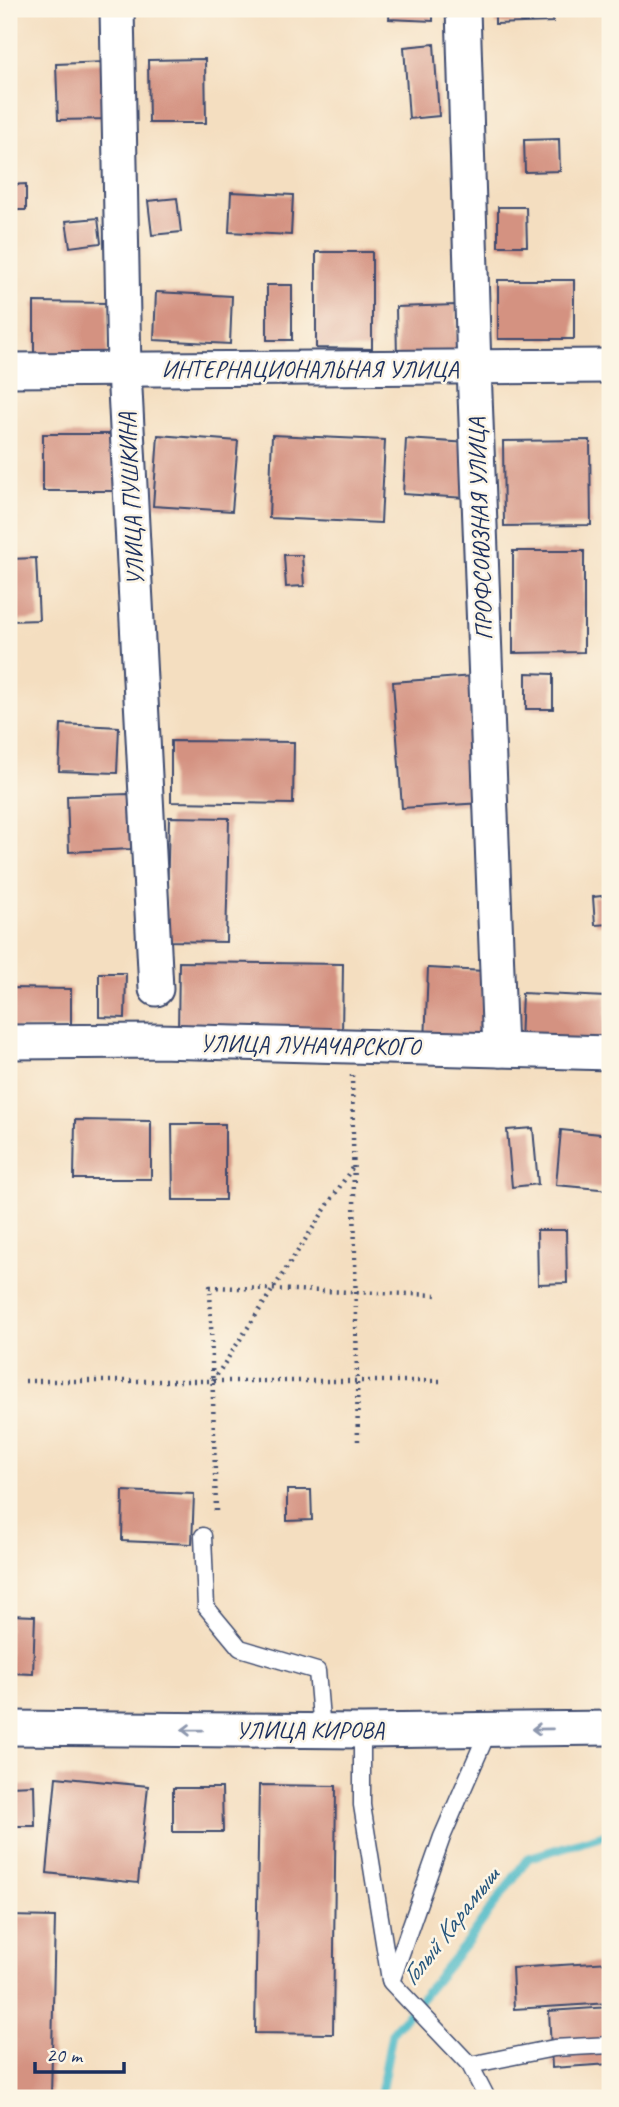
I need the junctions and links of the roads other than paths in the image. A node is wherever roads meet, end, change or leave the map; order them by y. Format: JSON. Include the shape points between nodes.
{"nodes":[{"id":1,"x":117,"y":9,"type":"edge"},
{"id":2,"x":463,"y":9,"type":"edge"},
{"id":3,"x":610,"y":366,"type":"edge"},
{"id":4,"x":474,"y":368,"type":"junction"},
{"id":5,"x":9,"y":370,"type":"edge"},
{"id":6,"x":124,"y":370,"type":"junction"},
{"id":7,"x":156,"y":989,"type":"dead end"},
{"id":8,"x":9,"y":1042,"type":"edge"},
{"id":9,"x":500,"y":1050,"type":"junction"},
{"id":10,"x":610,"y":1053,"type":"edge"},
{"id":11,"x":203,"y":1536,"type":"dead end"},
{"id":12,"x":9,"y":1728,"type":"edge"},
{"id":13,"x":610,"y":1728,"type":"edge"},
{"id":14,"x":489,"y":1729,"type":"junction"},
{"id":15,"x":322,"y":1731,"type":"junction"},
{"id":16,"x":362,"y":1731,"type":"junction"},
{"id":17,"x":391,"y":1982,"type":"junction"},
{"id":18,"x":610,"y":2045,"type":"edge"},
{"id":19,"x":471,"y":2065,"type":"junction"},
{"id":20,"x":488,"y":2098,"type":"edge"}],
"edges":[{"from":1,"to":6,"type":"street","name":"УЛИЦА ПУШКИНА"},
{"from":2,"to":4,"type":"street","name":"ПРОФСОЮЗНАЯ УЛИЦА"},
{"from":3,"to":4,"type":"street","name":"ИНТЕРНАЦИОНАЛЬНАЯ УЛИЦА"},
{"from":4,"to":6,"type":"street","name":"ИНТЕРНАЦИОНАЛЬНАЯ УЛИЦА"},
{"from":4,"to":9,"type":"street","name":"ПРОФСОЮЗНАЯ УЛИЦА"},
{"from":5,"to":6,"type":"street","name":"ИНТЕРНАЦИОНАЛЬНАЯ УЛИЦА"},
{"from":6,"to":7,"type":"street","name":"УЛИЦА ПУШКИНА"},
{"from":8,"to":9,"type":"street","name":"УЛИЦА ЛУНАЧАРСКОГО"},
{"from":9,"to":10,"type":"street","name":"УЛИЦА ЛУНАЧАРСКОГО"},
{"from":11,"to":15,"type":"lane","via":[[206,1607],[240,1648],[317,1671]]},
{"from":15,"to":12,"type":"street","name":"УЛИЦА КИРОВА","one_way":true},
{"from":13,"to":14,"type":"street","name":"УЛИЦА КИРОВА","one_way":true},
{"from":14,"to":16,"type":"street","name":"УЛИЦА КИРОВА"},
{"from":14,"to":17,"type":"lane","via":[[442,1837]]},
{"from":15,"to":16,"type":"street","name":"УЛИЦА КИРОВА"},
{"from":16,"to":17,"type":"lane","via":[[362,1805]]},
{"from":17,"to":19,"type":"lane"},
{"from":18,"to":19,"type":"lane","via":[[554,2048]]},
{"from":19,"to":20,"type":"lane"}]}
